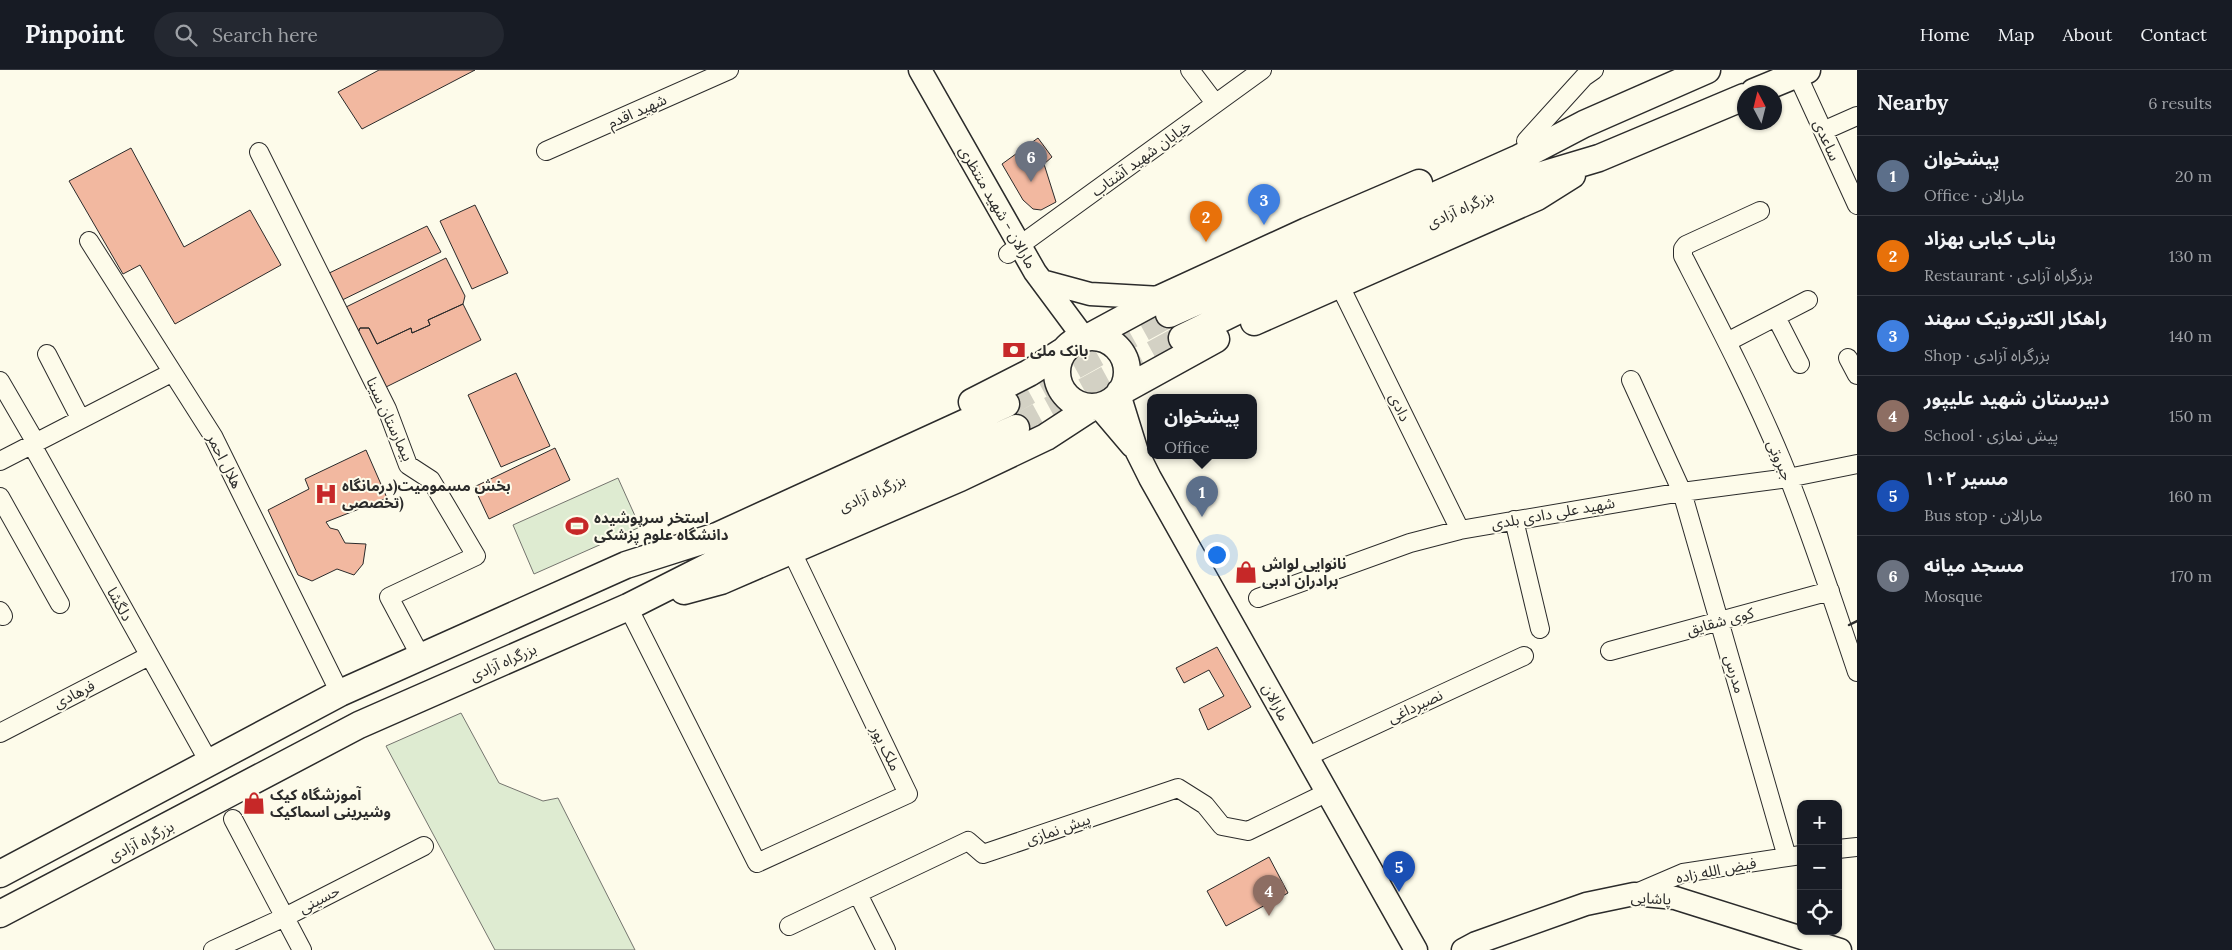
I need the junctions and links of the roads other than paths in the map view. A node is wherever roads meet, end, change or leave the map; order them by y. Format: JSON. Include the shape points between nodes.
{"nodes":[{"id":1,"x":729,"y":70,"type":"edge"},
{"id":2,"x":920,"y":70,"type":"edge"},
{"id":3,"x":1190,"y":70,"type":"edge"},
{"id":4,"x":1262,"y":70,"type":"edge"},
{"id":5,"x":1594,"y":70,"type":"edge"},
{"id":6,"x":1707,"y":70,"type":"edge"},
{"id":7,"x":1802,"y":72,"type":"edge"},
{"id":8,"x":1771,"y":85,"type":"edge"},
{"id":9,"x":1737,"y":99,"type":"edge"},
{"id":10,"x":1215,"y":104,"type":"junction"},
{"id":11,"x":1857,"y":116,"type":"edge"},
{"id":12,"x":1584,"y":124,"type":"junction"},
{"id":13,"x":1822,"y":131,"type":"junction"},
{"id":14,"x":1526,"y":141,"type":"junction"},
{"id":15,"x":546,"y":151,"type":"dead end"},
{"id":16,"x":259,"y":152,"type":"dead end"},
{"id":17,"x":1599,"y":158,"type":"junction"},
{"id":18,"x":1852,"y":183,"type":"edge"},
{"id":19,"x":1857,"y":204,"type":"edge"},
{"id":20,"x":1760,"y":211,"type":"dead end"},
{"id":21,"x":89,"y":241,"type":"dead end"},
{"id":22,"x":1014,"y":250,"type":"junction"},
{"id":23,"x":1042,"y":281,"type":"junction"},
{"id":24,"x":1339,"y":284,"type":"junction"},
{"id":25,"x":1808,"y":300,"type":"dead end"},
{"id":26,"x":1165,"y":306,"type":"junction"},
{"id":27,"x":1130,"y":316,"type":"junction"},
{"id":28,"x":1776,"y":317,"type":"junction"},
{"id":29,"x":1182,"y":338,"type":"tunnel mouth"},
{"id":30,"x":1079,"y":342,"type":"junction"},
{"id":31,"x":1727,"y":342,"type":"junction"},
{"id":32,"x":47,"y":354,"type":"dead end"},
{"id":33,"x":1848,"y":358,"type":"dead end"},
{"id":34,"x":1800,"y":364,"type":"dead end"},
{"id":35,"x":1160,"y":371,"type":"junction"},
{"id":36,"x":171,"y":373,"type":"junction"},
{"id":37,"x":1030,"y":373,"type":"junction"},
{"id":38,"x":1857,"y":375,"type":"edge"},
{"id":39,"x":1631,"y":380,"type":"dead end"},
{"id":40,"x":0,"y":381,"type":"edge"},
{"id":41,"x":1107,"y":400,"type":"junction"},
{"id":42,"x":1006,"y":404,"type":"tunnel mouth"},
{"id":43,"x":80,"y":418,"type":"junction"},
{"id":44,"x":1062,"y":426,"type":"junction"},
{"id":45,"x":1016,"y":428,"type":"tunnel mouth"},
{"id":46,"x":34,"y":444,"type":"junction"},
{"id":47,"x":0,"y":461,"type":"edge"},
{"id":48,"x":1857,"y":464,"type":"edge"},
{"id":49,"x":1788,"y":478,"type":"junction"},
{"id":50,"x":1682,"y":492,"type":"junction"},
{"id":51,"x":0,"y":497,"type":"edge"},
{"id":52,"x":1514,"y":520,"type":"junction"},
{"id":53,"x":1460,"y":530,"type":"junction"},
{"id":54,"x":792,"y":552,"type":"junction"},
{"id":55,"x":626,"y":565,"type":"junction"},
{"id":56,"x":1830,"y":591,"type":"junction"},
{"id":57,"x":1258,"y":598,"type":"dead end"},
{"id":58,"x":60,"y":604,"type":"dead end"},
{"id":59,"x":628,"y":607,"type":"junction"},
{"id":60,"x":1720,"y":621,"type":"junction"},
{"id":61,"x":1540,"y":629,"type":"dead end"},
{"id":62,"x":1610,"y":651,"type":"dead end"},
{"id":63,"x":149,"y":656,"type":"junction"},
{"id":64,"x":1524,"y":656,"type":"dead end"},
{"id":65,"x":421,"y":657,"type":"junction"},
{"id":66,"x":1857,"y":672,"type":"edge"},
{"id":67,"x":340,"y":693,"type":"junction"},
{"id":68,"x":0,"y":733,"type":"edge"},
{"id":69,"x":1306,"y":756,"type":"junction"},
{"id":70,"x":209,"y":762,"type":"junction"},
{"id":71,"x":1326,"y":793,"type":"junction"},
{"id":72,"x":233,"y":819,"type":"dead end"},
{"id":73,"x":424,"y":846,"type":"dead end"},
{"id":74,"x":1857,"y":846,"type":"edge"},
{"id":75,"x":1842,"y":848,"type":"edge"},
{"id":76,"x":1794,"y":856,"type":"edge"},
{"id":77,"x":0,"y":874,"type":"edge"},
{"id":78,"x":858,"y":894,"type":"junction"},
{"id":79,"x":1634,"y":894,"type":"junction"},
{"id":80,"x":0,"y":914,"type":"edge"},
{"id":81,"x":285,"y":917,"type":"junction"},
{"id":82,"x":789,"y":926,"type":"dead end"},
{"id":83,"x":213,"y":950,"type":"edge"},
{"id":84,"x":302,"y":950,"type":"edge"},
{"id":85,"x":886,"y":950,"type":"edge"},
{"id":86,"x":1416,"y":950,"type":"edge"},
{"id":87,"x":1463,"y":950,"type":"edge"},
{"id":88,"x":1840,"y":950,"type":"edge"}],
"edges":[{"from":1,"to":15,"type":"street","name":"شهید اقدم"},
{"from":2,"to":22,"type":"main road","name":"مارالان - شهید منتظری"},
{"from":3,"to":10,"type":"street"},
{"from":4,"to":10,"type":"street","name":"خیابان شهید آشتاب"},
{"from":5,"to":14,"type":"street"},
{"from":6,"to":12,"type":"highway","name":"بزرگراه آزادی"},
{"from":7,"to":8,"type":"highway"},
{"from":7,"to":13,"type":"street","name":"ساعدی"},
{"from":9,"to":17,"type":"highway","name":"بزرگراه آزادی"},
{"from":10,"to":22,"type":"street","name":"خیابان شهید آشتاب"},
{"from":11,"to":13,"type":"street"},
{"from":12,"to":14,"type":"highway"},
{"from":12,"to":26,"type":"highway","name":"بزرگراه آزادی","via":[[1516,159]]},
{"from":13,"to":18,"type":"street","name":"ساعدی"},
{"from":14,"to":26,"type":"highway","via":[[1496,150],[1316,227]]},
{"from":16,"to":65,"type":"street","name":"بیمارستان سینا","via":[[387,409],[408,465],[431,480],[476,556],[388,597]]},
{"from":17,"to":24,"type":"highway","via":[[1537,197]]},
{"from":17,"to":29,"type":"highway","name":"بزرگراه آزادی","via":[[1525,180],[1298,281]]},
{"from":18,"to":19,"type":"street","name":"ساعدی"},
{"from":20,"to":31,"type":"street","name":"جبروتی","via":[[1686,245],[1683,250],[1683,256]]},
{"from":21,"to":36,"type":"street","name":"هلال احمر"},
{"from":22,"to":23,"type":"main road","name":"مارالان - شهید منتظری"},
{"from":23,"to":26,"type":"main road","via":[[1090,294]]},
{"from":23,"to":30,"type":"main road","name":"مارالان - شهید منتظری"},
{"from":24,"to":35,"type":"highway","via":[[1211,342]]},
{"from":24,"to":53,"type":"street","name":"دادی"},
{"from":25,"to":28,"type":"street"},
{"from":26,"to":27,"type":"highway","name":"بزرگراه آزادی"},
{"from":27,"to":30,"type":"highway","name":"بزرگراه آزادی"},
{"from":27,"to":35,"type":"highway","via":[[1127,335],[1134,354],[1142,363]]},
{"from":28,"to":31,"type":"street"},
{"from":28,"to":34,"type":"street"},
{"from":30,"to":37,"type":"highway","name":"بزرگراه آزادی"},
{"from":30,"to":41,"type":"highway","via":[[1109,341],[1122,355],[1127,374]]},
{"from":30,"to":41,"type":"highway","via":[[1057,368],[1060,387],[1073,401]]},
{"from":31,"to":49,"type":"street","name":"جبروتی"},
{"from":32,"to":43,"type":"street"},
{"from":33,"to":38,"type":"street"},
{"from":35,"to":41,"type":"highway"},
{"from":36,"to":43,"type":"street"},
{"from":36,"to":67,"type":"street","name":"هلال احمر","via":[[213,436]]},
{"from":37,"to":44,"type":"highway","via":[[1046,380],[1058,394],[1064,412]]},
{"from":37,"to":55,"type":"highway","name":"بزرگراه آزادی","via":[[703,523]]},
{"from":39,"to":50,"type":"street","name":"مدرس"},
{"from":40,"to":46,"type":"street","name":"دلگشا"},
{"from":41,"to":44,"type":"highway"},
{"from":41,"to":69,"type":"main road","name":"مارالان"},
{"from":42,"to":55,"type":"highway","name":"بزرگراه آزادی","via":[[717,536]]},
{"from":43,"to":46,"type":"street"},
{"from":44,"to":54,"type":"highway","via":[[1046,438]]},
{"from":45,"to":59,"type":"highway","name":"بزرگراه آزادی","via":[[725,558]]},
{"from":46,"to":47,"type":"street"},
{"from":46,"to":63,"type":"street","name":"دلگشا"},
{"from":48,"to":49,"type":"street","name":"شهید علی دادی بلدی"},
{"from":49,"to":50,"type":"street","name":"شهید علی دادی بلدی"},
{"from":49,"to":56,"type":"street","name":"جبروتی"},
{"from":50,"to":52,"type":"street","name":"شهید علی دادی بلدی"},
{"from":50,"to":60,"type":"street","name":"مدرس"},
{"from":51,"to":58,"type":"street"},
{"from":52,"to":53,"type":"street","name":"شهید علی دادی بلدی"},
{"from":52,"to":61,"type":"street"},
{"from":53,"to":57,"type":"street","name":"شهید علی دادی بلدی","via":[[1410,543]]},
{"from":54,"to":59,"type":"highway","via":[[721,582]]},
{"from":54,"to":59,"type":"street","name":"ملک پور","via":[[908,794],[757,863]]},
{"from":55,"to":65,"type":"highway","name":"بزرگراه آزادی"},
{"from":56,"to":60,"type":"street","name":"کوی شقایق"},
{"from":56,"to":66,"type":"street","name":"جبروتی"},
{"from":59,"to":80,"type":"highway","name":"بزرگراه آزادی","via":[[359,725]]},
{"from":60,"to":62,"type":"street","name":"کوی شقایق"},
{"from":60,"to":76,"type":"street","name":"مدرس"},
{"from":63,"to":68,"type":"street","name":"فرهادی"},
{"from":63,"to":70,"type":"street","name":"دلگشا"},
{"from":64,"to":69,"type":"street","name":"نصیرداغی"},
{"from":65,"to":67,"type":"highway","name":"بزرگراه آزادی"},
{"from":67,"to":70,"type":"highway","name":"بزرگراه آزادی"},
{"from":69,"to":71,"type":"main road","name":"مارالان"},
{"from":70,"to":77,"type":"highway","name":"بزرگراه آزادی"},
{"from":71,"to":78,"type":"street","name":"پیش نمازی","via":[[1248,831],[1222,826],[1205,805],[1178,788],[983,854],[968,841]]},
{"from":71,"to":86,"type":"main road","name":"مارالان"},
{"from":72,"to":81,"type":"street"},
{"from":73,"to":81,"type":"street","name":"حسینی"},
{"from":74,"to":75,"type":"street"},
{"from":76,"to":79,"type":"street","name":"فیض الله زاده","via":[[1683,874]]},
{"from":78,"to":82,"type":"street","name":"پیش نمازی"},
{"from":78,"to":85,"type":"street"},
{"from":79,"to":87,"type":"main road","name":"پاشایی","via":[[1586,904]]},
{"from":79,"to":88,"type":"main road","name":"پاشایی","via":[[1675,898]]},
{"from":81,"to":83,"type":"street","name":"حسینی"},
{"from":81,"to":84,"type":"street"}]}
